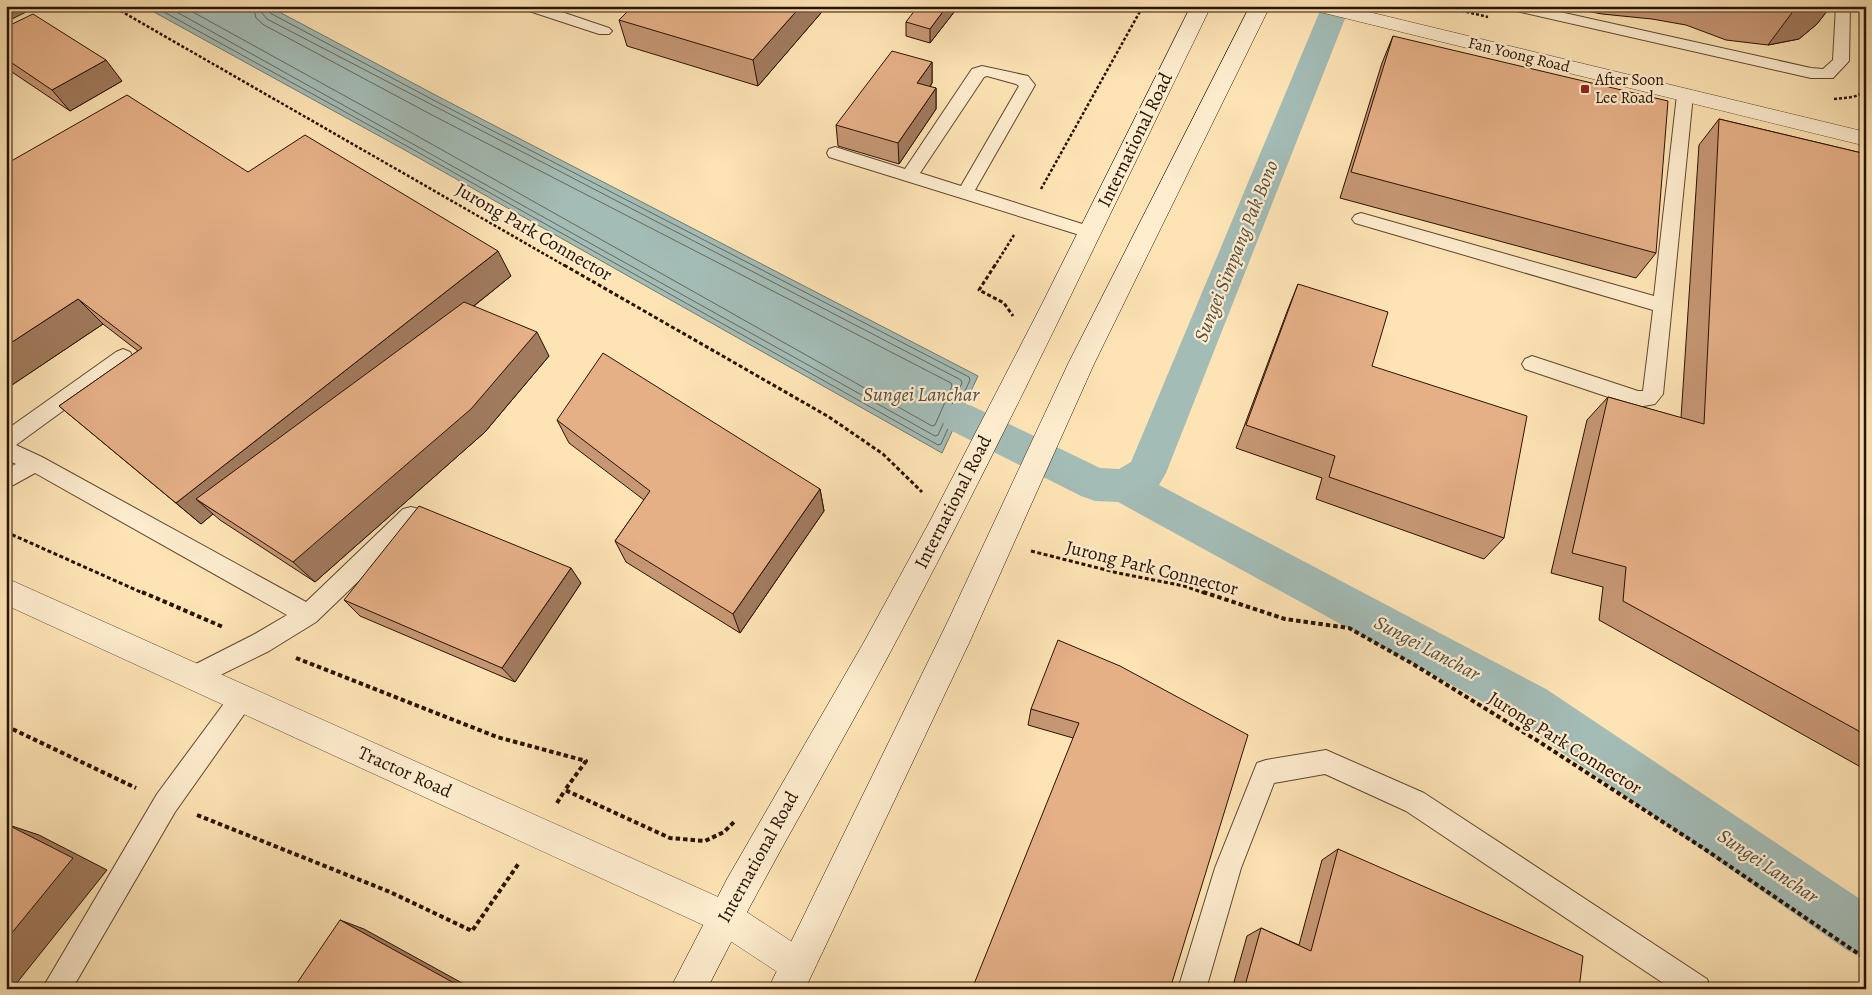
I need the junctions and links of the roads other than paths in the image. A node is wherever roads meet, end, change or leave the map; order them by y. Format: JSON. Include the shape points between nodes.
{"nodes":[{"id":1,"x":528,"y":6,"type":"edge"},
{"id":2,"x":1201,"y":6,"type":"edge"},
{"id":3,"x":1260,"y":6,"type":"edge"},
{"id":4,"x":1319,"y":6,"type":"edge"},
{"id":5,"x":1512,"y":6,"type":"edge"},
{"id":6,"x":1843,"y":6,"type":"edge"},
{"id":7,"x":604,"y":31,"type":"dead end"},
{"id":8,"x":1685,"y":95,"type":"junction"},
{"id":9,"x":1866,"y":139,"type":"edge"},
{"id":10,"x":835,"y":153,"type":"dead end"},
{"id":11,"x":909,"y":176,"type":"junction"},
{"id":12,"x":965,"y":193,"type":"junction"},
{"id":13,"x":1361,"y":220,"type":"dead end"},
{"id":14,"x":1089,"y":232,"type":"junction"},
{"id":15,"x":1663,"y":306,"type":"junction"},
{"id":16,"x":123,"y":357,"type":"edge"},
{"id":17,"x":1532,"y":364,"type":"dead end"},
{"id":18,"x":6,"y":441,"type":"edge"},
{"id":19,"x":6,"y":450,"type":"edge"},
{"id":20,"x":35,"y":462,"type":"junction"},
{"id":21,"x":6,"y":480,"type":"edge"},
{"id":22,"x":411,"y":516,"type":"edge"},
{"id":23,"x":6,"y":591,"type":"edge"},
{"id":24,"x":308,"y":615,"type":"junction"},
{"id":25,"x":194,"y":676,"type":"junction"},
{"id":26,"x":242,"y":698,"type":"junction"},
{"id":27,"x":724,"y":917,"type":"junction"},
{"id":28,"x":792,"y":977,"type":"edge"},
{"id":29,"x":56,"y":989,"type":"edge"},
{"id":30,"x":688,"y":989,"type":"edge"},
{"id":31,"x":1192,"y":989,"type":"edge"},
{"id":32,"x":1697,"y":989,"type":"edge"}],
"edges":[{"from":1,"to":7,"type":"lane"},
{"from":2,"to":14,"type":"main road","name":"International Road"},
{"from":3,"to":28,"type":"main road","via":[[1082,364],[959,631]]},
{"from":4,"to":8,"type":"main road","name":"Fan Yoong Road"},
{"from":5,"to":6,"type":"lane","via":[[1827,74],[1841,61]]},
{"from":8,"to":9,"type":"main road","name":"Fan Yoong Road"},
{"from":8,"to":15,"type":"lane"},
{"from":10,"to":11,"type":"lane"},
{"from":11,"to":12,"type":"lane"},
{"from":11,"to":12,"type":"lane","via":[[978,73],[987,71],[1022,80],[1027,85],[1026,89]]},
{"from":12,"to":14,"type":"lane"},
{"from":13,"to":15,"type":"lane"},
{"from":14,"to":27,"type":"main road","name":"International Road","via":[[899,606]]},
{"from":15,"to":17,"type":"lane","via":[[1653,394],[1648,398],[1638,399]]},
{"from":16,"to":18,"type":"lane"},
{"from":19,"to":20,"type":"lane"},
{"from":20,"to":21,"type":"lane"},
{"from":20,"to":24,"type":"lane"},
{"from":22,"to":24,"type":"lane"},
{"from":23,"to":25,"type":"main road","name":"Tractor Road"},
{"from":24,"to":25,"type":"lane","via":[[261,643]]},
{"from":25,"to":26,"type":"main road","name":"Tractor Road"},
{"from":26,"to":27,"type":"main road","name":"Tractor Road"},
{"from":26,"to":29,"type":"lane","via":[[166,803]]},
{"from":27,"to":28,"type":"main road","name":"Tractor Road"},
{"from":27,"to":30,"type":"main road","name":"International Road"},
{"from":31,"to":32,"type":"lane","via":[[1228,868],[1266,772],[1326,762],[1415,802]]}]}
